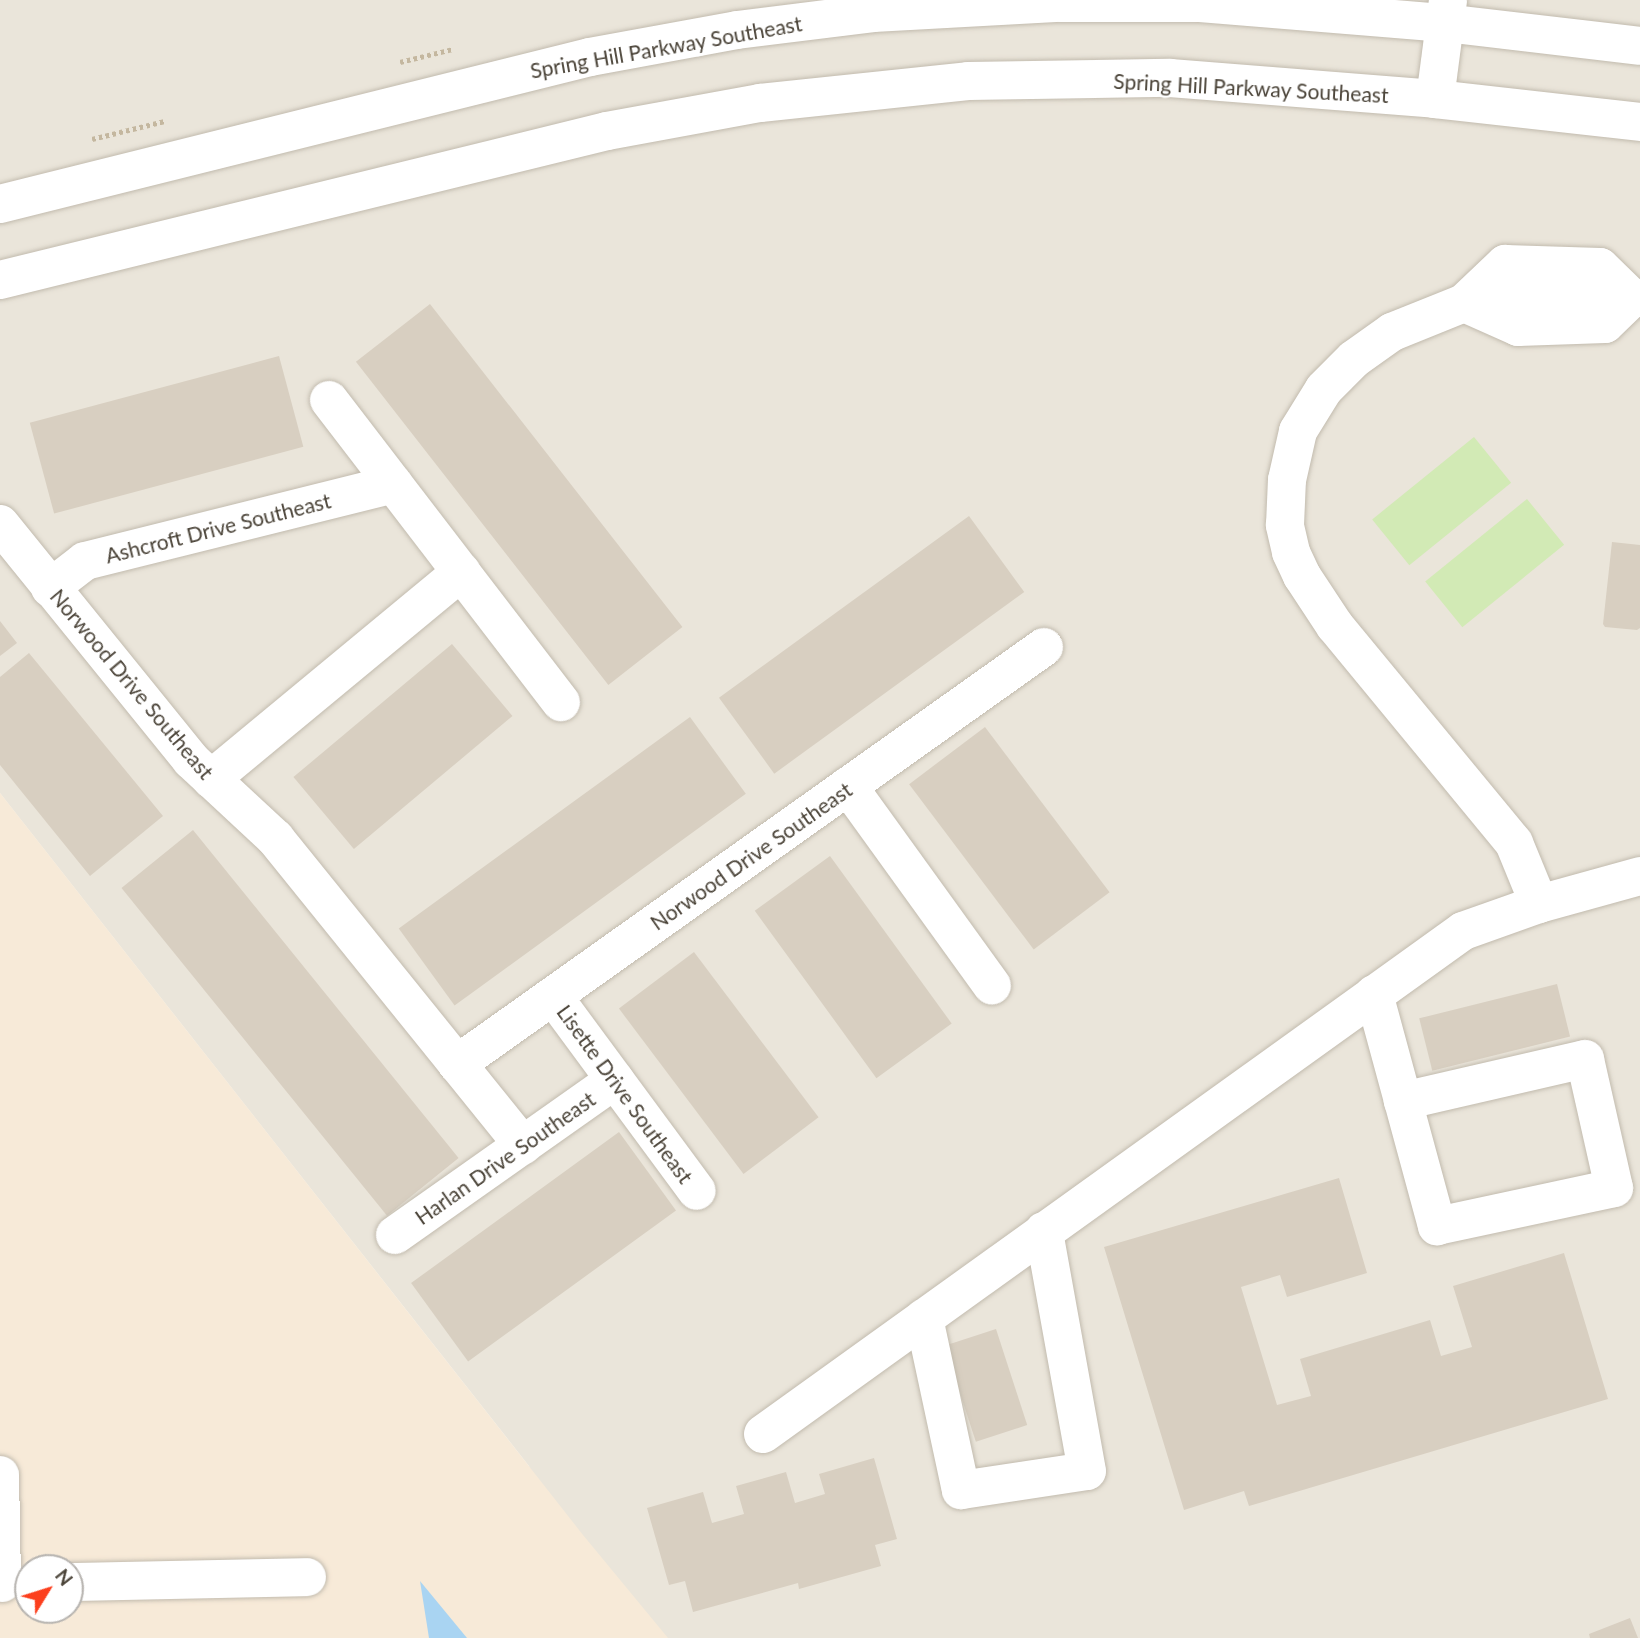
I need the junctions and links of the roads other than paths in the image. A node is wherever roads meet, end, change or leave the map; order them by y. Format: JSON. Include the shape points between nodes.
{"nodes":[{"id":1,"x":1446,"y":12,"type":"edge"},
{"id":2,"x":1640,"y":46,"type":"edge"},
{"id":3,"x":1435,"y":99,"type":"junction"},
{"id":4,"x":1640,"y":122,"type":"edge"},
{"id":5,"x":0,"y":204,"type":"edge"},
{"id":6,"x":0,"y":280,"type":"edge"},
{"id":7,"x":1636,"y":298,"type":"edge"},
{"id":8,"x":1464,"y":303,"type":"junction"},
{"id":9,"x":329,"y":400,"type":"dead end"},
{"id":10,"x":394,"y":484,"type":"junction"},
{"id":11,"x":0,"y":523,"type":"edge"},
{"id":12,"x":461,"y":572,"type":"junction"},
{"id":13,"x":50,"y":588,"type":"junction"},
{"id":14,"x":1044,"y":647,"type":"dead end"},
{"id":15,"x":561,"y":702,"type":"dead end"},
{"id":16,"x":211,"y":779,"type":"junction"},
{"id":17,"x":848,"y":786,"type":"junction"},
{"id":18,"x":1640,"y":876,"type":"edge"},
{"id":19,"x":1539,"y":904,"type":"junction"},
{"id":20,"x":992,"y":986,"type":"dead end"},
{"id":21,"x":1374,"y":994,"type":"junction"},
{"id":22,"x":553,"y":996,"type":"junction"},
{"id":23,"x":457,"y":1064,"type":"junction"},
{"id":24,"x":615,"y":1080,"type":"junction"},
{"id":25,"x":1403,"y":1101,"type":"junction"},
{"id":26,"x":523,"y":1145,"type":"junction"},
{"id":27,"x":697,"y":1191,"type":"dead end"},
{"id":28,"x":1044,"y":1231,"type":"junction"},
{"id":29,"x":395,"y":1235,"type":"dead end"},
{"id":30,"x":924,"y":1318,"type":"junction"},
{"id":31,"x":764,"y":1434,"type":"dead end"},
{"id":32,"x":0,"y":1475,"type":"edge"},
{"id":33,"x":307,"y":1577,"type":"dead end"},
{"id":34,"x":84,"y":1582,"type":"edge"},
{"id":35,"x":10,"y":1583,"type":"edge"}],
"edges":[{"from":1,"to":2,"type":"street","name":"Spring Hill Parkway Southeast"},
{"from":1,"to":3,"type":"street"},
{"from":1,"to":5,"type":"street","name":"Spring Hill Parkway Southeast","via":[[1073,3],[873,13],[751,28],[590,57]]},
{"from":3,"to":4,"type":"street","name":"Spring Hill Parkway Southeast"},
{"from":3,"to":6,"type":"street","name":"Spring Hill Parkway Southeast","via":[[1170,78],[968,81],[760,103],[594,134]]},
{"from":7,"to":8,"type":"street","via":[[1605,324],[1517,327]]},
{"from":7,"to":8,"type":"street","via":[[1600,267],[1505,264]]},
{"from":8,"to":19,"type":"street","via":[[1392,332],[1354,359],[1324,389],[1298,431],[1287,480],[1285,525],[1291,552],[1317,601],[1514,843]]},
{"from":9,"to":10,"type":"street"},
{"from":10,"to":12,"type":"street"},
{"from":10,"to":13,"type":"street","name":"Ashcroft Drive Southeast","via":[[85,561]]},
{"from":11,"to":13,"type":"street","name":"Norwood Drive Southeast"},
{"from":12,"to":15,"type":"street"},
{"from":12,"to":16,"type":"street"},
{"from":13,"to":16,"type":"street","name":"Norwood Drive Southeast"},
{"from":14,"to":17,"type":"street","name":"Norwood Drive Southeast"},
{"from":16,"to":23,"type":"street","name":"Norwood Drive Southeast","via":[[275,838]]},
{"from":17,"to":20,"type":"street"},
{"from":17,"to":22,"type":"street","name":"Norwood Drive Southeast"},
{"from":18,"to":19,"type":"street"},
{"from":19,"to":21,"type":"street","via":[[1463,931]]},
{"from":21,"to":25,"type":"street"},
{"from":21,"to":28,"type":"street"},
{"from":22,"to":23,"type":"street","name":"Norwood Drive Southeast"},
{"from":22,"to":24,"type":"street","name":"Lisette Drive Southeast"},
{"from":23,"to":26,"type":"street","name":"Norwood Drive Southeast"},
{"from":24,"to":26,"type":"street","name":"Harlan Drive Southeast"},
{"from":24,"to":27,"type":"street","name":"Lisette Drive Southeast"},
{"from":25,"to":25,"type":"street","via":[[1437,1226],[1614,1188],[1585,1059]]},
{"from":26,"to":29,"type":"street","name":"Harlan Drive Southeast"},
{"from":28,"to":30,"type":"street"},
{"from":28,"to":30,"type":"street","via":[[1087,1471],[961,1490]]},
{"from":30,"to":31,"type":"street"},
{"from":32,"to":35,"type":"street"},
{"from":33,"to":34,"type":"street"}]}
